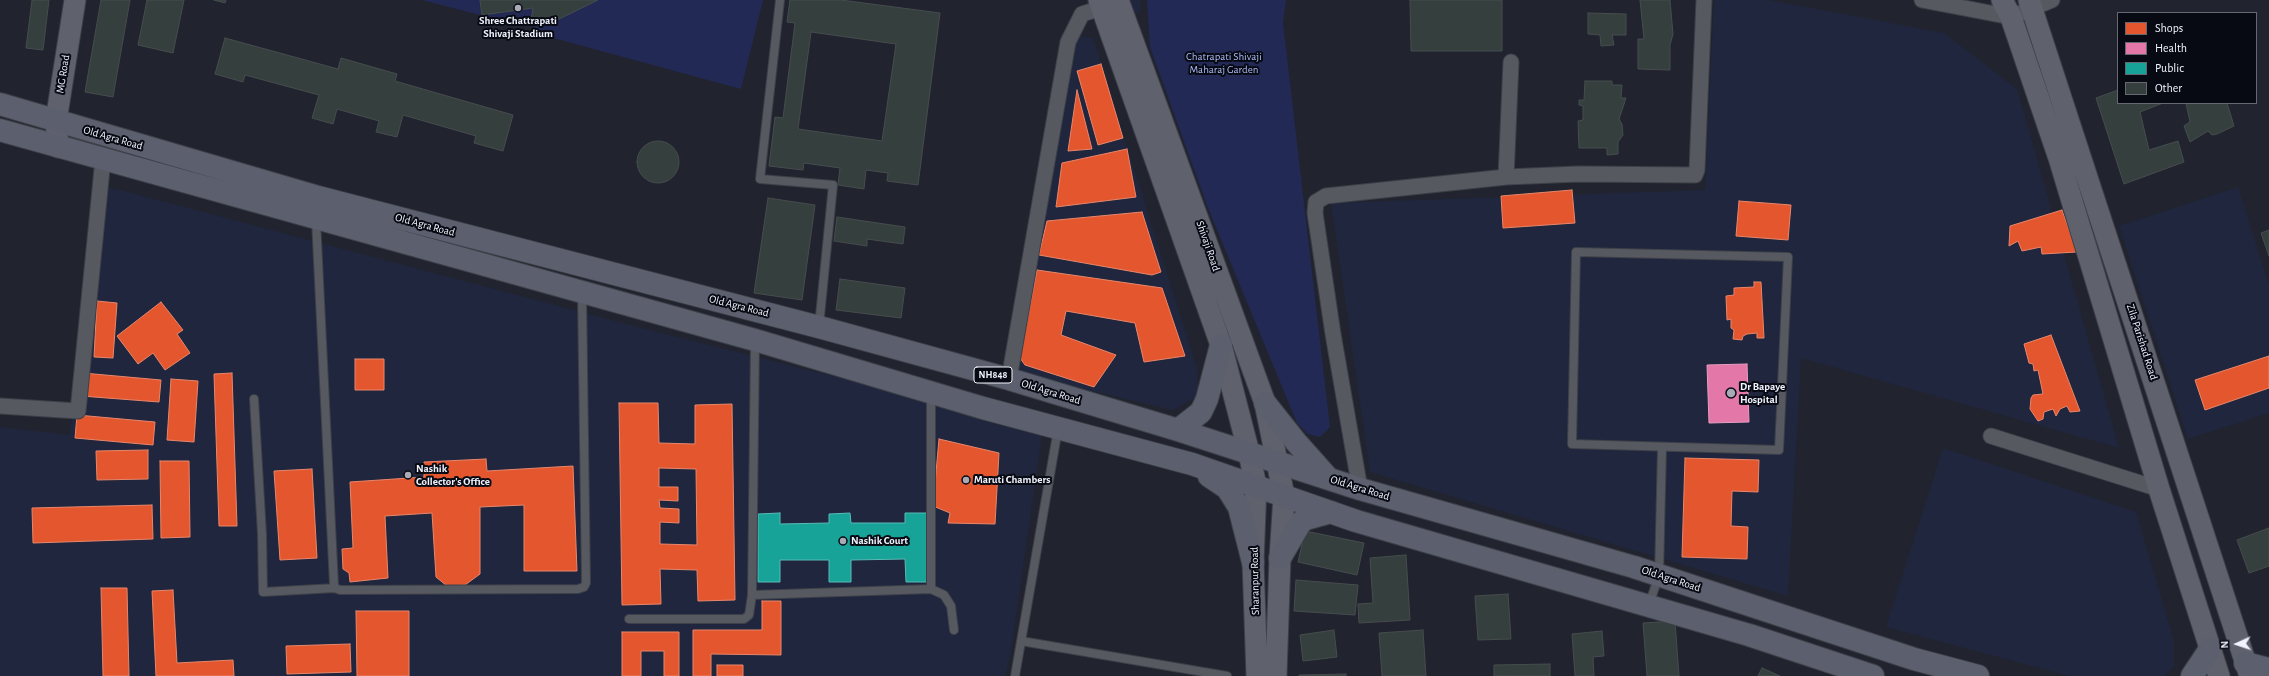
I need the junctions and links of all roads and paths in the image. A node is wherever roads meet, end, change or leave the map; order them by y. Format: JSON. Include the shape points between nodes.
{"nodes":[{"id":1,"x":75,"y":0,"type":"edge"},
{"id":2,"x":780,"y":0,"type":"edge"},
{"id":3,"x":1704,"y":0,"type":"edge"},
{"id":4,"x":1922,"y":0,"type":"edge"},
{"id":5,"x":2052,"y":0,"type":"edge"},
{"id":6,"x":1109,"y":3,"type":"edge"},
{"id":7,"x":2031,"y":4,"type":"edge"},
{"id":8,"x":2007,"y":9,"type":"edge"},
{"id":9,"x":1510,"y":62,"type":"dead end"},
{"id":10,"x":0,"y":104,"type":"edge"},
{"id":11,"x":56,"y":121,"type":"junction"},
{"id":12,"x":0,"y":130,"type":"edge"},
{"id":13,"x":58,"y":147,"type":"junction"},
{"id":14,"x":103,"y":159,"type":"junction"},
{"id":15,"x":1506,"y":177,"type":"junction"},
{"id":16,"x":316,"y":219,"type":"junction"},
{"id":17,"x":582,"y":293,"type":"junction"},
{"id":18,"x":819,"y":327,"type":"junction"},
{"id":19,"x":755,"y":340,"type":"junction"},
{"id":20,"x":1221,"y":345,"type":"junction"},
{"id":21,"x":1009,"y":379,"type":"junction"},
{"id":22,"x":931,"y":392,"type":"junction"},
{"id":23,"x":254,"y":399,"type":"dead end"},
{"id":24,"x":1265,"y":403,"type":"junction"},
{"id":25,"x":0,"y":406,"type":"edge"},
{"id":26,"x":1058,"y":428,"type":"junction"},
{"id":27,"x":1178,"y":430,"type":"junction"},
{"id":28,"x":1991,"y":436,"type":"dead end"},
{"id":29,"x":1662,"y":447,"type":"junction"},
{"id":30,"x":1249,"y":453,"type":"junction"},
{"id":31,"x":1278,"y":463,"type":"junction"},
{"id":32,"x":1192,"y":464,"type":"junction"},
{"id":33,"x":1329,"y":479,"type":"junction"},
{"id":34,"x":1256,"y":486,"type":"junction"},
{"id":35,"x":1360,"y":489,"type":"junction"},
{"id":36,"x":2159,"y":489,"type":"junction"},
{"id":37,"x":1284,"y":496,"type":"junction"},
{"id":38,"x":1331,"y":512,"type":"junction"},
{"id":39,"x":1280,"y":558,"type":"junction"},
{"id":40,"x":1253,"y":562,"type":"junction"},
{"id":41,"x":1659,"y":575,"type":"junction"},
{"id":42,"x":335,"y":588,"type":"junction"},
{"id":43,"x":932,"y":590,"type":"junction"},
{"id":44,"x":752,"y":595,"type":"junction"},
{"id":45,"x":1649,"y":606,"type":"junction"},
{"id":46,"x":629,"y":619,"type":"dead end"},
{"id":47,"x":954,"y":630,"type":"dead end"},
{"id":48,"x":1021,"y":641,"type":"junction"},
{"id":49,"x":2210,"y":649,"type":"junction"},
{"id":50,"x":2248,"y":669,"type":"edge"},
{"id":51,"x":2269,"y":669,"type":"edge"},
{"id":52,"x":1015,"y":676,"type":"edge"},
{"id":53,"x":1227,"y":676,"type":"edge"},
{"id":54,"x":1257,"y":676,"type":"edge"},
{"id":55,"x":1276,"y":676,"type":"edge"},
{"id":56,"x":1873,"y":676,"type":"edge"},
{"id":57,"x":1978,"y":676,"type":"edge"},
{"id":58,"x":2192,"y":676,"type":"edge"},
{"id":59,"x":2218,"y":676,"type":"edge"}],
"edges":[{"from":1,"to":11,"type":"street","name":"MG Road"},
{"from":2,"to":18,"type":"lane","via":[[760,179],[833,185]]},
{"from":3,"to":15,"type":"street","via":[[1695,175],[1578,174]]},
{"from":4,"to":8,"type":"street"},
{"from":5,"to":7,"type":"street"},
{"from":6,"to":20,"type":"street","name":"Shivaji Road"},
{"from":6,"to":21,"type":"street","via":[[1082,14],[1068,42]]},
{"from":6,"to":24,"type":"street","name":"Shivaji Road","via":[[1163,119],[1242,345]]},
{"from":7,"to":8,"type":"street"},
{"from":7,"to":50,"type":"street","name":"Zila Parishad Road"},
{"from":8,"to":36,"type":"street","via":[[2058,158]]},
{"from":9,"to":15,"type":"street"},
{"from":10,"to":11,"type":"highway","name":"Old Agra Road","number":"NH848"},
{"from":11,"to":13,"type":"street","name":"MG Road"},
{"from":11,"to":18,"type":"highway","name":"Old Agra Road","number":"NH848","via":[[318,196]]},
{"from":12,"to":13,"type":"highway","name":"Old Agra Road"},
{"from":13,"to":14,"type":"highway","name":"Old Agra Road"},
{"from":14,"to":16,"type":"highway","name":"Old Agra Road"},
{"from":14,"to":25,"type":"street","via":[[78,411]]},
{"from":15,"to":35,"type":"street","via":[[1326,196],[1316,202],[1315,213],[1332,326]]},
{"from":16,"to":17,"type":"highway","name":"Old Agra Road"},
{"from":16,"to":42,"type":"lane"},
{"from":17,"to":19,"type":"highway","name":"Old Agra Road"},
{"from":17,"to":42,"type":"lane","via":[[586,583],[584,587],[340,590]]},
{"from":18,"to":21,"type":"highway","name":"Old Agra Road","number":"NH848"},
{"from":19,"to":22,"type":"highway","name":"Old Agra Road"},
{"from":19,"to":44,"type":"lane"},
{"from":20,"to":27,"type":"highway","via":[[1201,412]]},
{"from":20,"to":30,"type":"street","name":"Shivaji Road"},
{"from":21,"to":27,"type":"highway","name":"Old Agra Road","number":"NH848"},
{"from":22,"to":26,"type":"highway","name":"Old Agra Road"},
{"from":22,"to":43,"type":"lane"},
{"from":23,"to":42,"type":"lane","via":[[263,592]]},
{"from":24,"to":31,"type":"street","name":"Shivaji Road"},
{"from":24,"to":33,"type":"highway"},
{"from":26,"to":32,"type":"highway","name":"Old Agra Road"},
{"from":26,"to":48,"type":"lane"},
{"from":27,"to":30,"type":"highway","name":"Old Agra Road","number":"NH848"},
{"from":28,"to":36,"type":"street"},
{"from":29,"to":29,"type":"lane","via":[[1779,450],[1788,257],[1576,252],[1572,444]]},
{"from":29,"to":41,"type":"lane"},
{"from":30,"to":31,"type":"highway","name":"Old Agra Road","number":"NH848"},
{"from":30,"to":34,"type":"street","name":"Shivaji Road"},
{"from":31,"to":33,"type":"highway","name":"Old Agra Road","number":"NH848"},
{"from":31,"to":37,"type":"street","name":"Shivaji Road"},
{"from":32,"to":34,"type":"highway","name":"Old Agra Road"},
{"from":32,"to":40,"type":"highway","via":[[1227,488],[1233,496],[1239,507]]},
{"from":33,"to":35,"type":"highway","name":"Old Agra Road","number":"NH848"},
{"from":34,"to":37,"type":"highway","name":"Old Agra Road"},
{"from":34,"to":40,"type":"street","name":"Sharanpur Road"},
{"from":35,"to":41,"type":"highway","name":"Old Agra Road","number":"NH848"},
{"from":36,"to":49,"type":"street"},
{"from":37,"to":38,"type":"highway","name":"Old Agra Road"},
{"from":37,"to":39,"type":"street","name":"Sharanpur Road"},
{"from":38,"to":39,"type":"highway","via":[[1301,522]]},
{"from":38,"to":45,"type":"highway","name":"Old Agra Road"},
{"from":39,"to":55,"type":"street","name":"Sharanpur Road"},
{"from":40,"to":54,"type":"street","name":"Sharanpur Road"},
{"from":41,"to":45,"type":"lane"},
{"from":41,"to":57,"type":"highway","name":"Old Agra Road","number":"NH848","via":[[1914,659]]},
{"from":43,"to":44,"type":"lane"},
{"from":43,"to":47,"type":"lane","via":[[944,595],[951,606]]},
{"from":44,"to":46,"type":"lane","via":[[751,609],[744,619]]},
{"from":45,"to":56,"type":"highway","name":"Old Agra Road","via":[[1749,635]]},
{"from":48,"to":52,"type":"lane"},
{"from":48,"to":53,"type":"lane"},
{"from":49,"to":58,"type":"highway"},
{"from":49,"to":59,"type":"street"},
{"from":50,"to":51,"type":"highway"}]}
